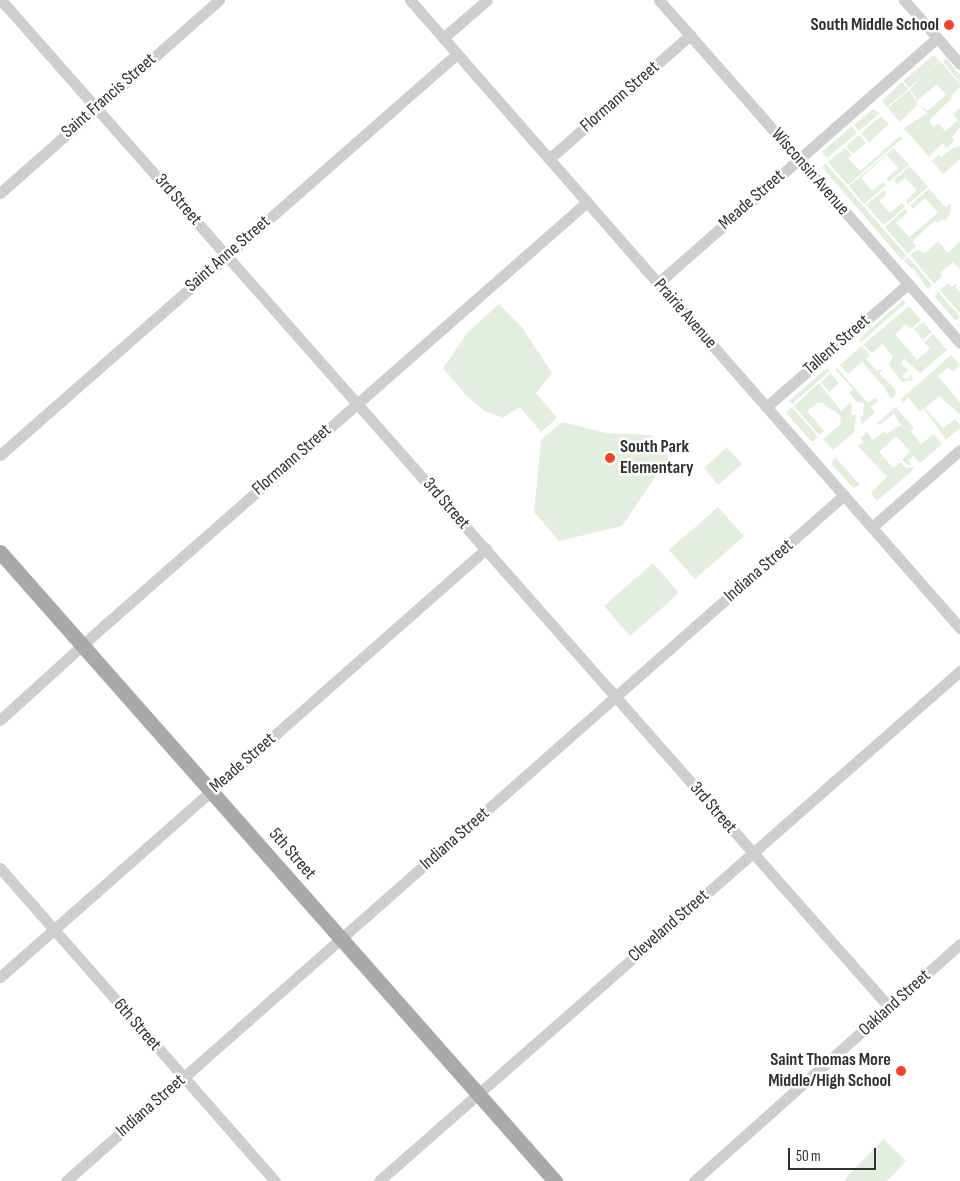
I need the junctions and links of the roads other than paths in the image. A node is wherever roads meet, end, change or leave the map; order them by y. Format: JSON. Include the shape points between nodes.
{"nodes":[{"id":1,"x":1,"y":0,"type":"edge"},
{"id":2,"x":218,"y":0,"type":"edge"},
{"id":3,"x":410,"y":0,"type":"edge"},
{"id":4,"x":487,"y":0,"type":"edge"},
{"id":5,"x":659,"y":0,"type":"edge"},
{"id":6,"x":904,"y":0,"type":"edge"},
{"id":7,"x":690,"y":36,"type":"junction"},
{"id":8,"x":443,"y":38,"type":"junction"},
{"id":9,"x":937,"y":38,"type":"junction"},
{"id":10,"x":457,"y":54,"type":"junction"},
{"id":11,"x":960,"y":64,"type":"edge"},
{"id":12,"x":96,"y":108,"type":"junction"},
{"id":13,"x":549,"y":159,"type":"junction"},
{"id":14,"x":799,"y":160,"type":"junction"},
{"id":15,"x":0,"y":193,"type":"edge"},
{"id":16,"x":587,"y":202,"type":"junction"},
{"id":17,"x":226,"y":255,"type":"junction"},
{"id":18,"x":658,"y":283,"type":"junction"},
{"id":19,"x":908,"y":284,"type":"junction"},
{"id":20,"x":960,"y":343,"type":"edge"},
{"id":21,"x":357,"y":403,"type":"junction"},
{"id":22,"x":766,"y":406,"type":"junction"},
{"id":23,"x":960,"y":450,"type":"edge"},
{"id":24,"x":0,"y":455,"type":"edge"},
{"id":25,"x":844,"y":495,"type":"junction"},
{"id":26,"x":872,"y":527,"type":"junction"},
{"id":27,"x":486,"y":549,"type":"junction"},
{"id":28,"x":0,"y":552,"type":"edge"},
{"id":29,"x":960,"y":628,"type":"edge"},
{"id":30,"x":83,"y":645,"type":"junction"},
{"id":31,"x":960,"y":671,"type":"edge"},
{"id":32,"x":616,"y":697,"type":"junction"},
{"id":33,"x":0,"y":720,"type":"edge"},
{"id":34,"x":212,"y":791,"type":"junction"},
{"id":35,"x":752,"y":853,"type":"junction"},
{"id":36,"x":0,"y":868,"type":"edge"},
{"id":37,"x":54,"y":929,"type":"junction"},
{"id":38,"x":341,"y":939,"type":"junction"},
{"id":39,"x":960,"y":944,"type":"edge"},
{"id":40,"x":0,"y":976,"type":"edge"},
{"id":41,"x":890,"y":1008,"type":"junction"},
{"id":42,"x":184,"y":1077,"type":"junction"},
{"id":43,"x":478,"y":1094,"type":"junction"},
{"id":44,"x":66,"y":1181,"type":"edge"},
{"id":45,"x":275,"y":1181,"type":"edge"},
{"id":46,"x":378,"y":1181,"type":"edge"},
{"id":47,"x":555,"y":1181,"type":"edge"},
{"id":48,"x":694,"y":1181,"type":"edge"}],
"edges":[{"from":1,"to":12,"type":"street","name":"3rd Street"},
{"from":2,"to":12,"type":"street","name":"Saint Francis Street"},
{"from":3,"to":8,"type":"street","name":"Prairie Avenue"},
{"from":4,"to":8,"type":"street"},
{"from":5,"to":7,"type":"street","name":"Wisconsin Avenue"},
{"from":6,"to":9,"type":"street"},
{"from":7,"to":13,"type":"street","name":"Flormann Street"},
{"from":7,"to":14,"type":"street","name":"Wisconsin Avenue"},
{"from":8,"to":10,"type":"street","name":"Prairie Avenue"},
{"from":9,"to":11,"type":"street"},
{"from":9,"to":14,"type":"street","name":"Meade Street"},
{"from":10,"to":13,"type":"street","name":"Prairie Avenue"},
{"from":10,"to":17,"type":"street","name":"Saint Anne Street"},
{"from":12,"to":15,"type":"street","name":"Saint Francis Street"},
{"from":12,"to":17,"type":"street","name":"3rd Street"},
{"from":13,"to":16,"type":"street","name":"Prairie Avenue"},
{"from":14,"to":18,"type":"street","name":"Meade Street"},
{"from":14,"to":19,"type":"street","name":"Wisconsin Avenue"},
{"from":16,"to":18,"type":"street","name":"Prairie Avenue"},
{"from":16,"to":21,"type":"street","name":"Flormann Street"},
{"from":17,"to":21,"type":"street","name":"3rd Street"},
{"from":17,"to":24,"type":"street","name":"Saint Anne Street"},
{"from":18,"to":22,"type":"street","name":"Prairie Avenue"},
{"from":19,"to":20,"type":"street","name":"Wisconsin Avenue"},
{"from":19,"to":22,"type":"street","name":"Tallent Street"},
{"from":21,"to":27,"type":"street","name":"3rd Street"},
{"from":21,"to":30,"type":"street","name":"Flormann Street"},
{"from":22,"to":25,"type":"street","name":"Prairie Avenue"},
{"from":23,"to":26,"type":"street"},
{"from":25,"to":26,"type":"street","name":"Prairie Avenue"},
{"from":25,"to":32,"type":"street","name":"Indiana Street"},
{"from":26,"to":29,"type":"street","name":"Prairie Avenue"},
{"from":27,"to":32,"type":"street","name":"3rd Street"},
{"from":27,"to":34,"type":"street","name":"Meade Street"},
{"from":28,"to":30,"type":"main road","name":"5th Street"},
{"from":30,"to":33,"type":"street","name":"Flormann Street"},
{"from":30,"to":34,"type":"main road","name":"5th Street"},
{"from":31,"to":35,"type":"street","name":"Cleveland Street"},
{"from":32,"to":35,"type":"street","name":"3rd Street"},
{"from":32,"to":38,"type":"street","name":"Indiana Street"},
{"from":34,"to":37,"type":"street","name":"Meade Street"},
{"from":34,"to":38,"type":"main road","name":"5th Street"},
{"from":35,"to":41,"type":"street","name":"3rd Street"},
{"from":35,"to":43,"type":"street","name":"Cleveland Street"},
{"from":36,"to":37,"type":"street","name":"6th Street"},
{"from":37,"to":40,"type":"street","name":"Meade Street"},
{"from":37,"to":42,"type":"street","name":"6th Street"},
{"from":38,"to":42,"type":"street","name":"Indiana Street"},
{"from":38,"to":43,"type":"main road","name":"5th Street"},
{"from":39,"to":41,"type":"street","name":"Oakland Street"},
{"from":41,"to":48,"type":"street","name":"Oakland Street"},
{"from":42,"to":44,"type":"street","name":"Indiana Street"},
{"from":42,"to":45,"type":"street","name":"6th Street"},
{"from":43,"to":46,"type":"street","name":"Cleveland Street"},
{"from":43,"to":47,"type":"main road","name":"5th Street"}]}
